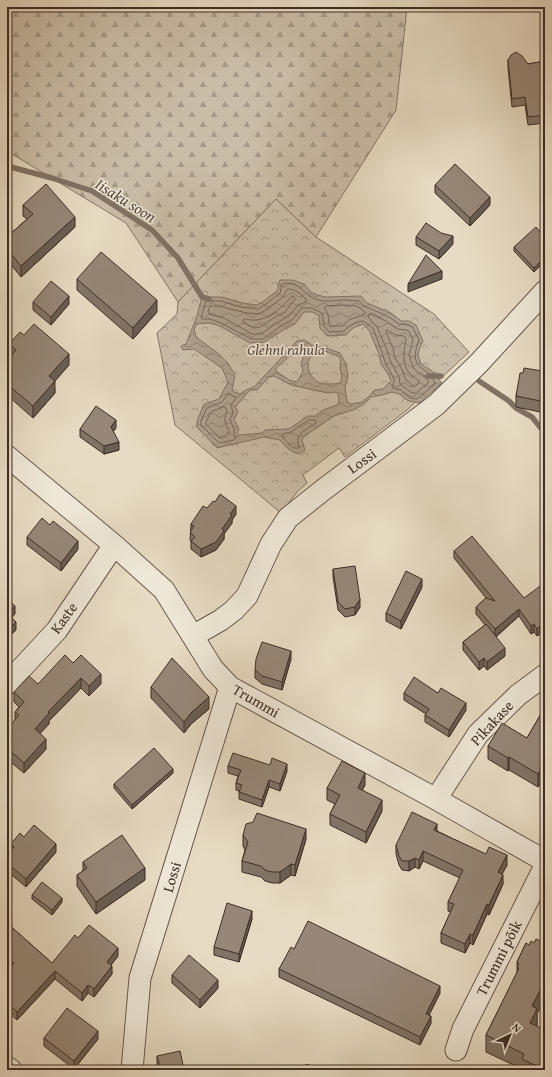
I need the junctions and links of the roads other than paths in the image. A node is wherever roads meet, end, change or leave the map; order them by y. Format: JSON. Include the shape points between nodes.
{"nodes":[{"id":1,"x":545,"y":291,"type":"edge"},
{"id":2,"x":7,"y":456,"type":"edge"},
{"id":3,"x":114,"y":545,"type":"junction"},
{"id":4,"x":193,"y":636,"type":"junction"},
{"id":5,"x":545,"y":675,"type":"edge"},
{"id":6,"x":7,"y":684,"type":"edge"},
{"id":7,"x":230,"y":687,"type":"junction"},
{"id":8,"x":436,"y":799,"type":"junction"},
{"id":9,"x":545,"y":861,"type":"edge"},
{"id":10,"x":545,"y":866,"type":"edge"},
{"id":11,"x":456,"y":1050,"type":"dead end"},
{"id":12,"x":7,"y":1067,"type":"edge"},
{"id":13,"x":12,"y":1070,"type":"edge"},
{"id":14,"x":132,"y":1070,"type":"edge"}],
"edges":[{"from":1,"to":4,"type":"street","name":"Lossi","via":[[479,363],[436,405],[288,518],[271,544],[247,596],[221,620]]},
{"from":2,"to":3,"type":"street","name":"Trummi"},
{"from":3,"to":4,"type":"street","name":"Trummi","via":[[164,590]]},
{"from":3,"to":6,"type":"street","name":"Kaste","via":[[57,630]]},
{"from":4,"to":7,"type":"street","name":"Trummi","via":[[213,669]]},
{"from":5,"to":8,"type":"street","name":"Pikakase","via":[[518,695],[478,734]]},
{"from":7,"to":8,"type":"street","name":"Trummi"},
{"from":7,"to":14,"type":"street","name":"Lossi","via":[[140,978]]},
{"from":8,"to":9,"type":"street","name":"Trummi"},
{"from":10,"to":11,"type":"street","name":"Trummi põik","via":[[463,1029]]},
{"from":12,"to":13,"type":"street"}]}
